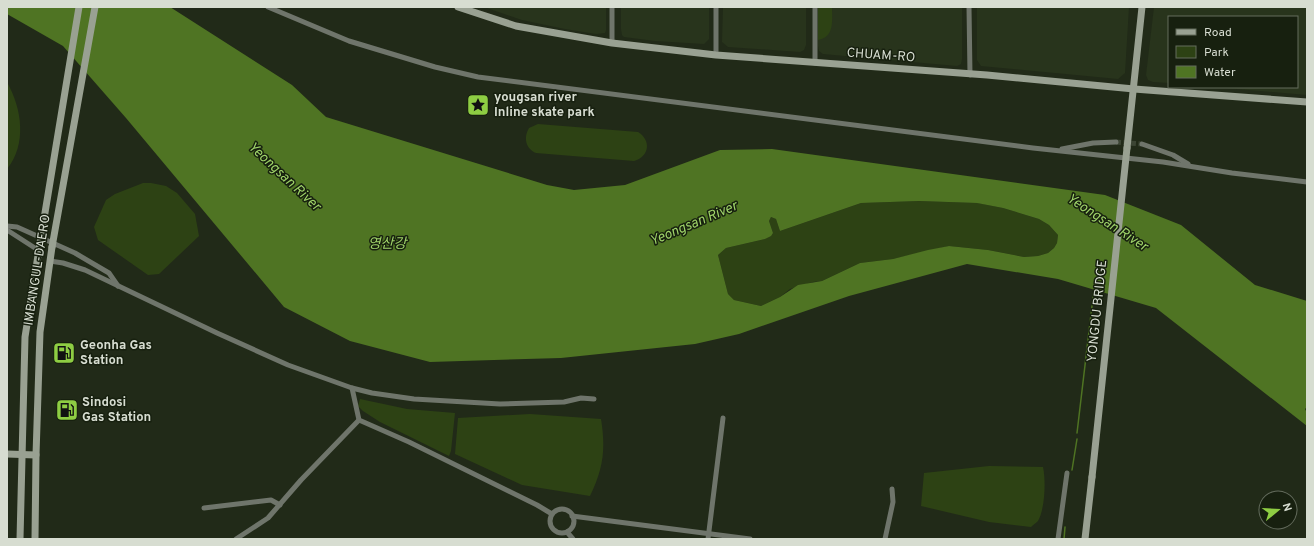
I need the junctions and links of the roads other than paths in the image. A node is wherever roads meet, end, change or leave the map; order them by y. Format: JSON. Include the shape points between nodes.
{"nodes":[{"id":1,"x":79,"y":7,"type":"edge"},
{"id":2,"x":95,"y":7,"type":"edge"},
{"id":3,"x":268,"y":7,"type":"edge"},
{"id":4,"x":458,"y":7,"type":"edge"},
{"id":5,"x":612,"y":7,"type":"edge"},
{"id":6,"x":716,"y":7,"type":"edge"},
{"id":7,"x":815,"y":7,"type":"edge"},
{"id":8,"x":970,"y":7,"type":"edge"},
{"id":9,"x":1142,"y":7,"type":"edge"},
{"id":10,"x":612,"y":43,"type":"junction"},
{"id":11,"x":716,"y":55,"type":"junction"},
{"id":12,"x":815,"y":63,"type":"junction"},
{"id":13,"x":970,"y":75,"type":"junction"},
{"id":14,"x":1134,"y":89,"type":"junction"},
{"id":15,"x":1307,"y":102,"type":"edge"},
{"id":16,"x":1116,"y":142,"type":"tunnel mouth"},
{"id":17,"x":1142,"y":144,"type":"tunnel mouth"},
{"id":18,"x":1046,"y":149,"type":"junction"},
{"id":19,"x":1191,"y":166,"type":"junction"},
{"id":20,"x":1307,"y":182,"type":"edge"},
{"id":21,"x":7,"y":226,"type":"edge"},
{"id":22,"x":7,"y":230,"type":"edge"},
{"id":23,"x":39,"y":247,"type":"junction"},
{"id":24,"x":50,"y":260,"type":"junction"},
{"id":25,"x":119,"y":287,"type":"junction"},
{"id":26,"x":352,"y":388,"type":"junction"},
{"id":27,"x":594,"y":399,"type":"dead end"},
{"id":28,"x":723,"y":418,"type":"dead end"},
{"id":29,"x":359,"y":420,"type":"junction"},
{"id":30,"x":7,"y":454,"type":"edge"},
{"id":31,"x":21,"y":455,"type":"junction"},
{"id":32,"x":36,"y":455,"type":"junction"},
{"id":33,"x":1067,"y":473,"type":"dead end"},
{"id":34,"x":892,"y":489,"type":"dead end"},
{"id":35,"x":280,"y":505,"type":"junction"},
{"id":36,"x":204,"y":508,"type":"dead end"},
{"id":37,"x":552,"y":514,"type":"junction"},
{"id":38,"x":572,"y":516,"type":"junction"},
{"id":39,"x":566,"y":532,"type":"junction"},
{"id":40,"x":708,"y":536,"type":"edge"},
{"id":41,"x":20,"y":539,"type":"edge"},
{"id":42,"x":35,"y":539,"type":"edge"},
{"id":43,"x":236,"y":539,"type":"edge"},
{"id":44,"x":573,"y":539,"type":"edge"},
{"id":45,"x":750,"y":539,"type":"edge"},
{"id":46,"x":885,"y":539,"type":"edge"},
{"id":47,"x":1058,"y":539,"type":"edge"},
{"id":48,"x":1085,"y":539,"type":"edge"}],
"edges":[{"from":1,"to":23,"type":"street","name":"IMBANGUL-DAERO","bridge":true},
{"from":2,"to":24,"type":"street","name":"IMBANGUL-DAERO","bridge":true},
{"from":3,"to":18,"type":"street","via":[[349,40],[435,67],[478,77]]},
{"from":4,"to":10,"type":"street","name":"CHUAM-RO","via":[[516,26]]},
{"from":5,"to":10,"type":"street"},
{"from":6,"to":11,"type":"street"},
{"from":7,"to":12,"type":"street"},
{"from":8,"to":13,"type":"street"},
{"from":9,"to":14,"type":"street","name":"YONGDU BRIDGE"},
{"from":10,"to":11,"type":"street","name":"CHUAM-RO"},
{"from":11,"to":12,"type":"street","name":"CHUAM-RO"},
{"from":12,"to":13,"type":"street","name":"CHUAM-RO"},
{"from":13,"to":14,"type":"street","name":"CHUAM-RO"},
{"from":14,"to":15,"type":"street","name":"CHUAM-RO"},
{"from":14,"to":48,"type":"street","name":"YONGDU BRIDGE","bridge":true},
{"from":16,"to":18,"type":"street"},
{"from":17,"to":19,"type":"street","via":[[1173,155]]},
{"from":18,"to":19,"type":"street"},
{"from":19,"to":20,"type":"street"},
{"from":21,"to":25,"type":"street","via":[[26,231],[82,257],[109,273]]},
{"from":22,"to":23,"type":"street"},
{"from":23,"to":31,"type":"street","name":"IMBANGUL-DAERO","via":[[25,337]]},
{"from":24,"to":25,"type":"street","via":[[85,270]]},
{"from":24,"to":32,"type":"street","name":"IMBANGUL-DAERO","via":[[40,332]]},
{"from":25,"to":26,"type":"street","via":[[288,365]]},
{"from":26,"to":27,"type":"street","via":[[414,399],[500,404],[557,403],[581,398]]},
{"from":26,"to":29,"type":"street"},
{"from":28,"to":40,"type":"street"},
{"from":29,"to":35,"type":"street"},
{"from":29,"to":37,"type":"street"},
{"from":30,"to":31,"type":"street"},
{"from":31,"to":32,"type":"street"},
{"from":31,"to":41,"type":"street","name":"IMBANGUL-DAERO"},
{"from":32,"to":42,"type":"street","name":"IMBANGUL-DAERO"},
{"from":33,"to":47,"type":"street"},
{"from":34,"to":46,"type":"street","via":[[893,502]]},
{"from":35,"to":36,"type":"street","via":[[271,500]]},
{"from":35,"to":43,"type":"street","via":[[268,518]]},
{"from":37,"to":38,"type":"street","via":[[562,510]]},
{"from":37,"to":39,"type":"street","via":[[552,529],[559,533]]},
{"from":38,"to":39,"type":"street","via":[[572,527]]},
{"from":38,"to":40,"type":"street"},
{"from":39,"to":44,"type":"street"},
{"from":40,"to":45,"type":"street"}]}
